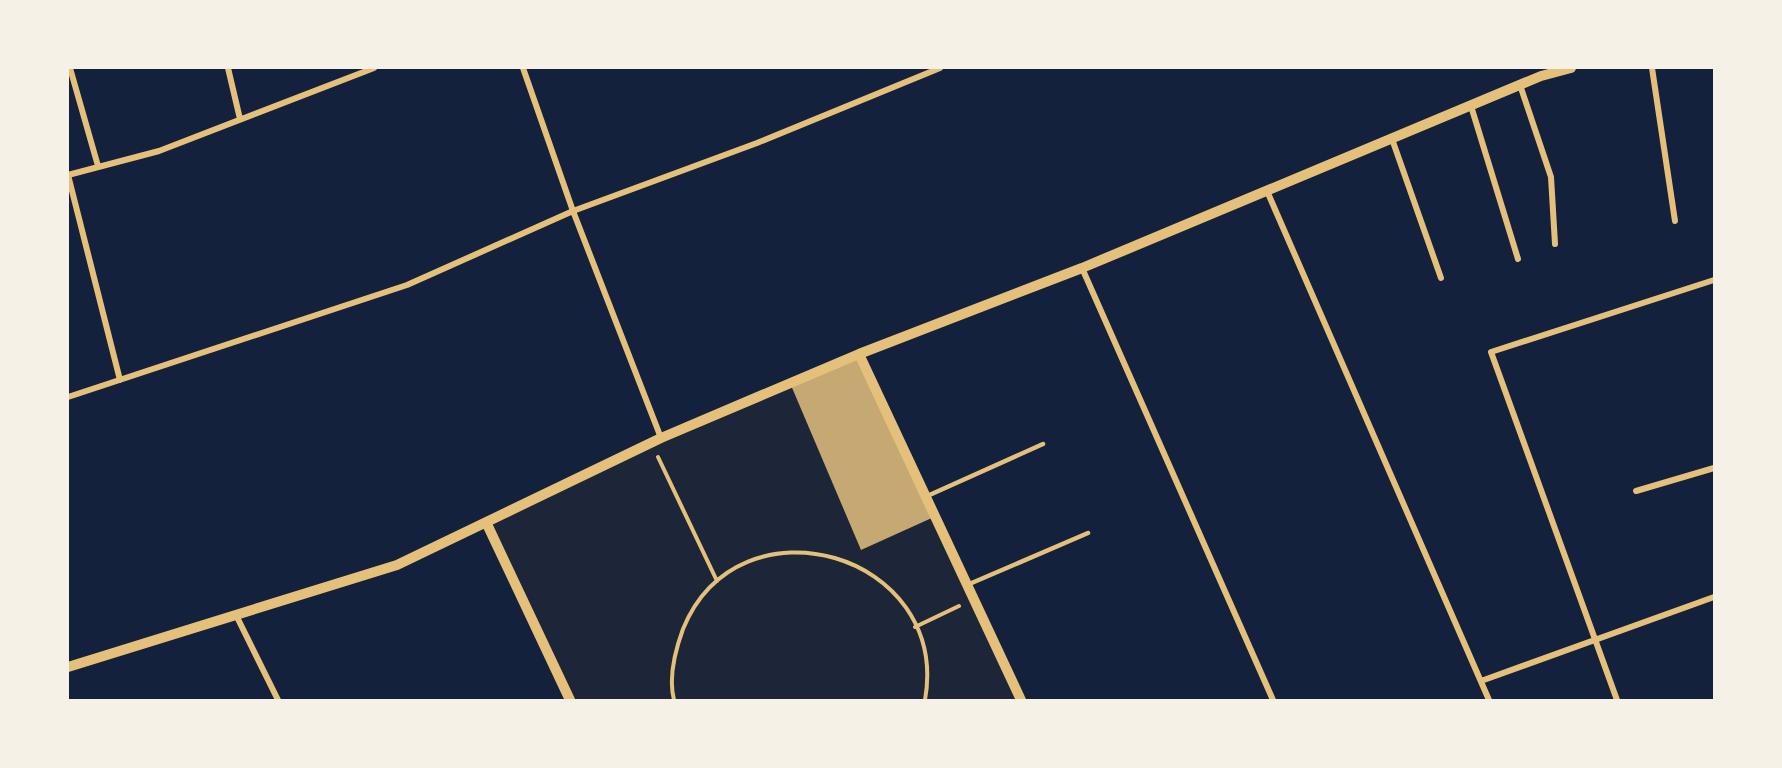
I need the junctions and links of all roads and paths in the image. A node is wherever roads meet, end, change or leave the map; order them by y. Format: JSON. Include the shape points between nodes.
{"nodes":[{"id":1,"x":70,"y":68,"type":"edge"},
{"id":2,"x":228,"y":68,"type":"edge"},
{"id":3,"x":374,"y":68,"type":"edge"},
{"id":4,"x":523,"y":68,"type":"edge"},
{"id":5,"x":940,"y":68,"type":"edge"},
{"id":6,"x":1571,"y":68,"type":"edge"},
{"id":7,"x":1652,"y":68,"type":"edge"},
{"id":8,"x":1540,"y":72,"type":"edge"},
{"id":9,"x":1521,"y":85,"type":"junction"},
{"id":10,"x":1471,"y":106,"type":"junction"},
{"id":11,"x":240,"y":120,"type":"junction"},
{"id":12,"x":1392,"y":139,"type":"junction"},
{"id":13,"x":98,"y":166,"type":"junction"},
{"id":14,"x":1267,"y":191,"type":"junction"},
{"id":15,"x":573,"y":212,"type":"junction"},
{"id":16,"x":1675,"y":221,"type":"dead end"},
{"id":17,"x":1555,"y":244,"type":"dead end"},
{"id":18,"x":1518,"y":260,"type":"dead end"},
{"id":19,"x":1082,"y":268,"type":"junction"},
{"id":20,"x":1441,"y":278,"type":"dead end"},
{"id":21,"x":1714,"y":280,"type":"edge"},
{"id":22,"x":859,"y":354,"type":"junction"},
{"id":23,"x":120,"y":380,"type":"junction"},
{"id":24,"x":68,"y":398,"type":"edge"},
{"id":25,"x":656,"y":441,"type":"junction"},
{"id":26,"x":1043,"y":444,"type":"dead end"},
{"id":27,"x":1714,"y":468,"type":"edge"},
{"id":28,"x":1636,"y":491,"type":"dead end"},
{"id":29,"x":925,"y":497,"type":"junction"},
{"id":30,"x":486,"y":522,"type":"junction"},
{"id":31,"x":1088,"y":532,"type":"dead end"},
{"id":32,"x":717,"y":581,"type":"junction"},
{"id":33,"x":966,"y":585,"type":"junction"},
{"id":34,"x":1714,"y":597,"type":"edge"},
{"id":35,"x":973,"y":599,"type":"junction"},
{"id":36,"x":236,"y":615,"type":"junction"},
{"id":37,"x":915,"y":627,"type":"junction"},
{"id":38,"x":1594,"y":640,"type":"junction"},
{"id":39,"x":68,"y":667,"type":"edge"},
{"id":40,"x":1481,"y":681,"type":"junction"},
{"id":41,"x":278,"y":700,"type":"edge"},
{"id":42,"x":570,"y":700,"type":"edge"},
{"id":43,"x":674,"y":700,"type":"edge"},
{"id":44,"x":925,"y":700,"type":"edge"},
{"id":45,"x":1021,"y":700,"type":"edge"},
{"id":46,"x":1273,"y":700,"type":"edge"},
{"id":47,"x":1489,"y":700,"type":"edge"},
{"id":48,"x":1617,"y":700,"type":"edge"}],
"edges":[{"from":1,"to":13,"type":"street"},
{"from":2,"to":11,"type":"street"},
{"from":3,"to":11,"type":"street"},
{"from":4,"to":15,"type":"street"},
{"from":5,"to":15,"type":"street"},
{"from":6,"to":8,"type":"street"},
{"from":7,"to":16,"type":"street"},
{"from":8,"to":9,"type":"street"},
{"from":9,"to":10,"type":"street"},
{"from":9,"to":17,"type":"street","via":[[1551,177]]},
{"from":10,"to":12,"type":"street"},
{"from":10,"to":18,"type":"street"},
{"from":11,"to":13,"type":"street","via":[[159,151]]},
{"from":12,"to":14,"type":"street"},
{"from":12,"to":20,"type":"street"},
{"from":13,"to":23,"type":"street","via":[[68,175]]},
{"from":14,"to":19,"type":"street"},
{"from":14,"to":40,"type":"street"},
{"from":15,"to":23,"type":"street","via":[[406,285]]},
{"from":15,"to":25,"type":"street"},
{"from":19,"to":22,"type":"street"},
{"from":19,"to":46,"type":"street"},
{"from":21,"to":38,"type":"street","via":[[1491,352]]},
{"from":22,"to":25,"type":"street"},
{"from":22,"to":29,"type":"street"},
{"from":23,"to":24,"type":"street"},
{"from":25,"to":30,"type":"street"},
{"from":25,"to":32,"type":"path"},
{"from":26,"to":29,"type":"lane"},
{"from":27,"to":28,"type":"street"},
{"from":29,"to":33,"type":"street"},
{"from":30,"to":36,"type":"street","via":[[398,565]]},
{"from":30,"to":42,"type":"street"},
{"from":31,"to":33,"type":"lane"},
{"from":32,"to":37,"type":"path","via":[[753,560],[794,551],[836,556],[873,574],[903,603]]},
{"from":32,"to":43,"type":"path","via":[[690,613],[674,651]]},
{"from":33,"to":35,"type":"street"},
{"from":34,"to":38,"type":"street"},
{"from":35,"to":37,"type":"path"},
{"from":35,"to":45,"type":"street"},
{"from":36,"to":39,"type":"street"},
{"from":36,"to":41,"type":"street"},
{"from":37,"to":44,"type":"path","via":[[922,640],[929,682]]},
{"from":38,"to":40,"type":"street"},
{"from":38,"to":48,"type":"street"},
{"from":40,"to":47,"type":"street"}]}
